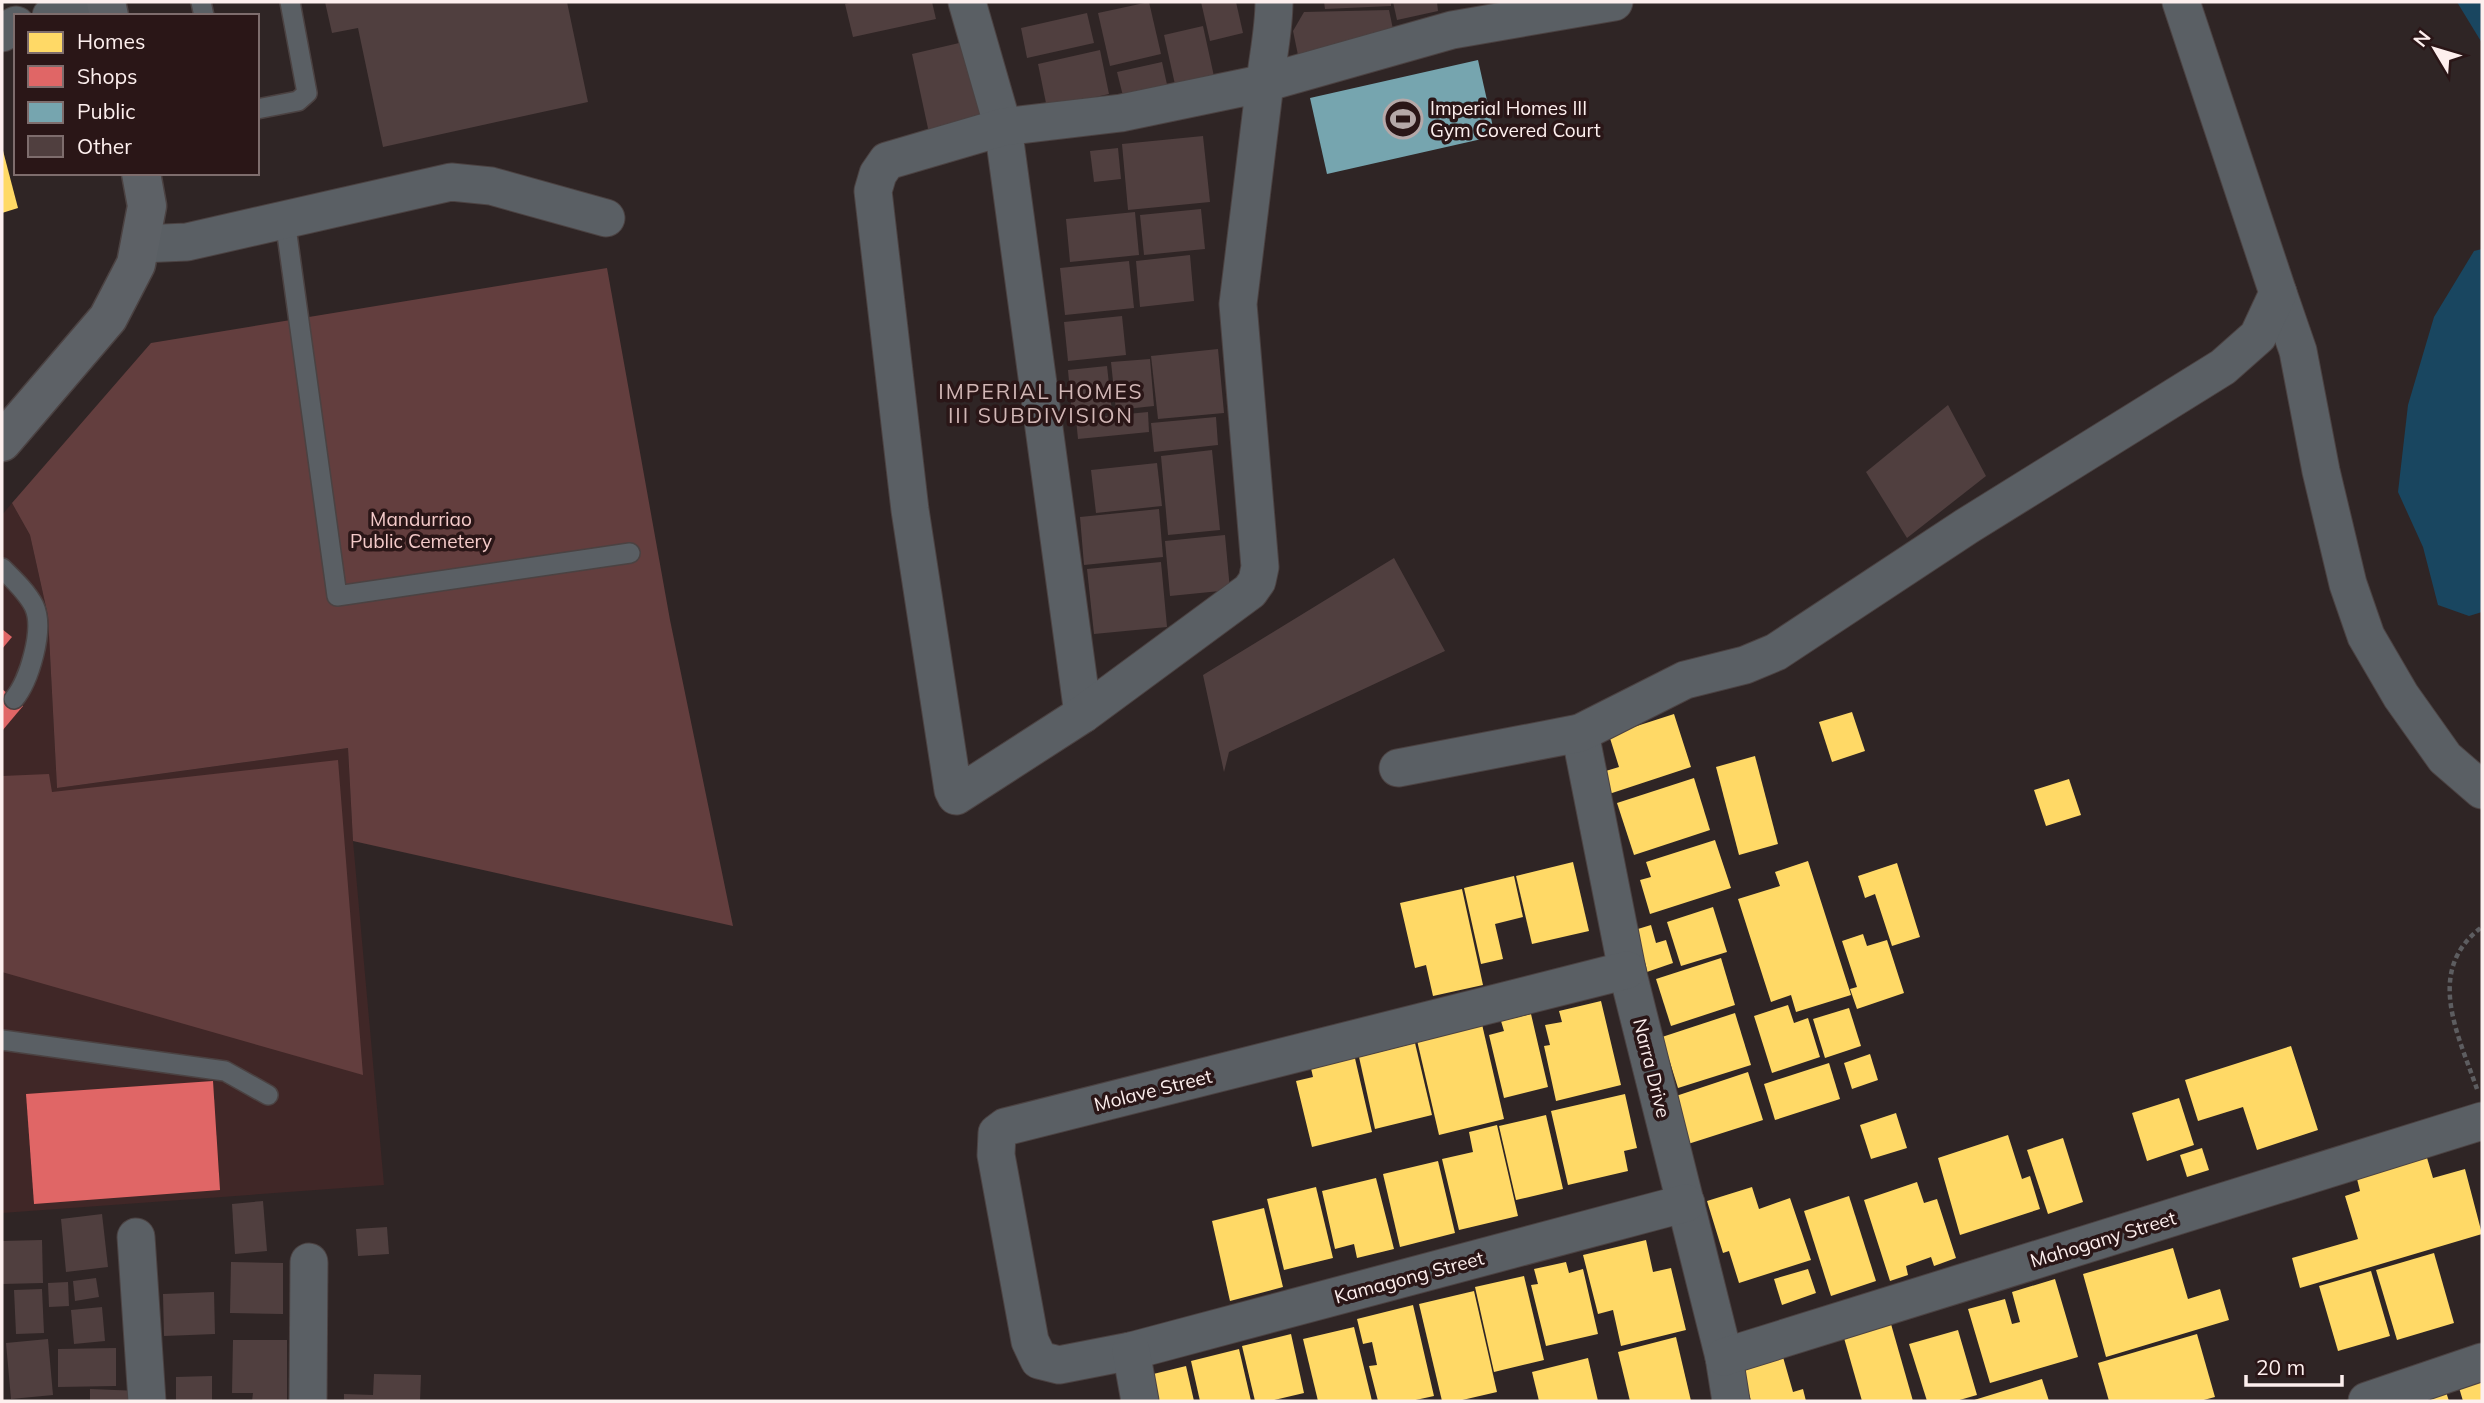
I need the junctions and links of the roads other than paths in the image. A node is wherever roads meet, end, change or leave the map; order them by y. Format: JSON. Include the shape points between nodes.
{"nodes":[{"id":1,"x":106,"y":2,"type":"edge"},
{"id":2,"x":290,"y":2,"type":"edge"},
{"id":3,"x":967,"y":2,"type":"edge"},
{"id":4,"x":1274,"y":2,"type":"edge"},
{"id":5,"x":1614,"y":2,"type":"edge"},
{"id":6,"x":2181,"y":2,"type":"edge"},
{"id":7,"x":59,"y":14,"type":"edge"},
{"id":8,"x":1449,"y":16,"type":"edge"},
{"id":9,"x":1265,"y":83,"type":"junction"},
{"id":10,"x":259,"y":109,"type":"edge"},
{"id":11,"x":1003,"y":127,"type":"junction"},
{"id":12,"x":141,"y":175,"type":"edge"},
{"id":13,"x":606,"y":218,"type":"dead end"},
{"id":14,"x":285,"y":220,"type":"junction"},
{"id":15,"x":140,"y":244,"type":"junction"},
{"id":16,"x":2277,"y":293,"type":"junction"},
{"id":17,"x":2,"y":442,"type":"edge"},
{"id":18,"x":630,"y":553,"type":"dead end"},
{"id":19,"x":2,"y":568,"type":"edge"},
{"id":20,"x":14,"y":699,"type":"dead end"},
{"id":21,"x":1083,"y":715,"type":"junction"},
{"id":22,"x":1580,"y":733,"type":"junction"},
{"id":23,"x":1398,"y":768,"type":"dead end"},
{"id":24,"x":2482,"y":790,"type":"edge"},
{"id":25,"x":1627,"y":970,"type":"junction"},
{"id":26,"x":2,"y":1040,"type":"edge"},
{"id":27,"x":268,"y":1095,"type":"dead end"},
{"id":28,"x":2480,"y":1107,"type":"edge"},
{"id":29,"x":1686,"y":1203,"type":"junction"},
{"id":30,"x":136,"y":1237,"type":"dead end"},
{"id":31,"x":309,"y":1262,"type":"dead end"},
{"id":32,"x":1131,"y":1351,"type":"junction"},
{"id":33,"x":1724,"y":1357,"type":"junction"},
{"id":34,"x":2482,"y":1362,"type":"edge"},
{"id":35,"x":147,"y":1401,"type":"edge"},
{"id":36,"x":308,"y":1401,"type":"edge"},
{"id":37,"x":1140,"y":1401,"type":"edge"},
{"id":38,"x":1731,"y":1401,"type":"edge"},
{"id":39,"x":2367,"y":1401,"type":"edge"}],
"edges":[{"from":1,"to":7,"type":"street"},
{"from":2,"to":10,"type":"lane","via":[[307,93],[298,101]]},
{"from":3,"to":11,"type":"street"},
{"from":4,"to":9,"type":"street"},
{"from":5,"to":8,"type":"street"},
{"from":6,"to":16,"type":"street"},
{"from":8,"to":9,"type":"street"},
{"from":9,"to":11,"type":"street","via":[[1121,113]]},
{"from":9,"to":21,"type":"street","via":[[1238,304],[1260,567],[1257,581],[1250,591]]},
{"from":11,"to":21,"type":"street"},
{"from":11,"to":21,"type":"street","via":[[887,161],[873,191],[910,510],[956,796]]},
{"from":12,"to":15,"type":"main road","via":[[147,206]]},
{"from":13,"to":14,"type":"street","via":[[491,186],[451,183]]},
{"from":14,"to":15,"type":"street","via":[[187,242]]},
{"from":14,"to":18,"type":"lane","via":[[337,596]]},
{"from":15,"to":17,"type":"main road","via":[[136,264],[108,318]]},
{"from":16,"to":22,"type":"street","via":[[2258,336],[2223,366],[1776,652],[1685,680]]},
{"from":16,"to":24,"type":"street","via":[[2298,351],[2348,584],[2367,636],[2401,696],[2445,758]]},
{"from":19,"to":20,"type":"lane","via":[[35,607],[37,624],[26,685]]},
{"from":22,"to":23,"type":"street"},
{"from":22,"to":25,"type":"street","name":"Narra Drive"},
{"from":25,"to":29,"type":"street","name":"Narra Drive"},
{"from":25,"to":32,"type":"street","name":"Molave Street","via":[[1005,1127],[997,1133],[996,1155],[1030,1341],[1039,1360],[1059,1365]]},
{"from":26,"to":27,"type":"lane","via":[[225,1071]]},
{"from":28,"to":33,"type":"street","name":"Mahogany Street"},
{"from":29,"to":32,"type":"street","name":"Kamagong Street"},
{"from":29,"to":33,"type":"street","name":"Narra Drive"},
{"from":30,"to":35,"type":"street"},
{"from":31,"to":36,"type":"street"},
{"from":32,"to":37,"type":"street"},
{"from":33,"to":38,"type":"street","name":"Narra Drive"},
{"from":34,"to":39,"type":"street"}]}
